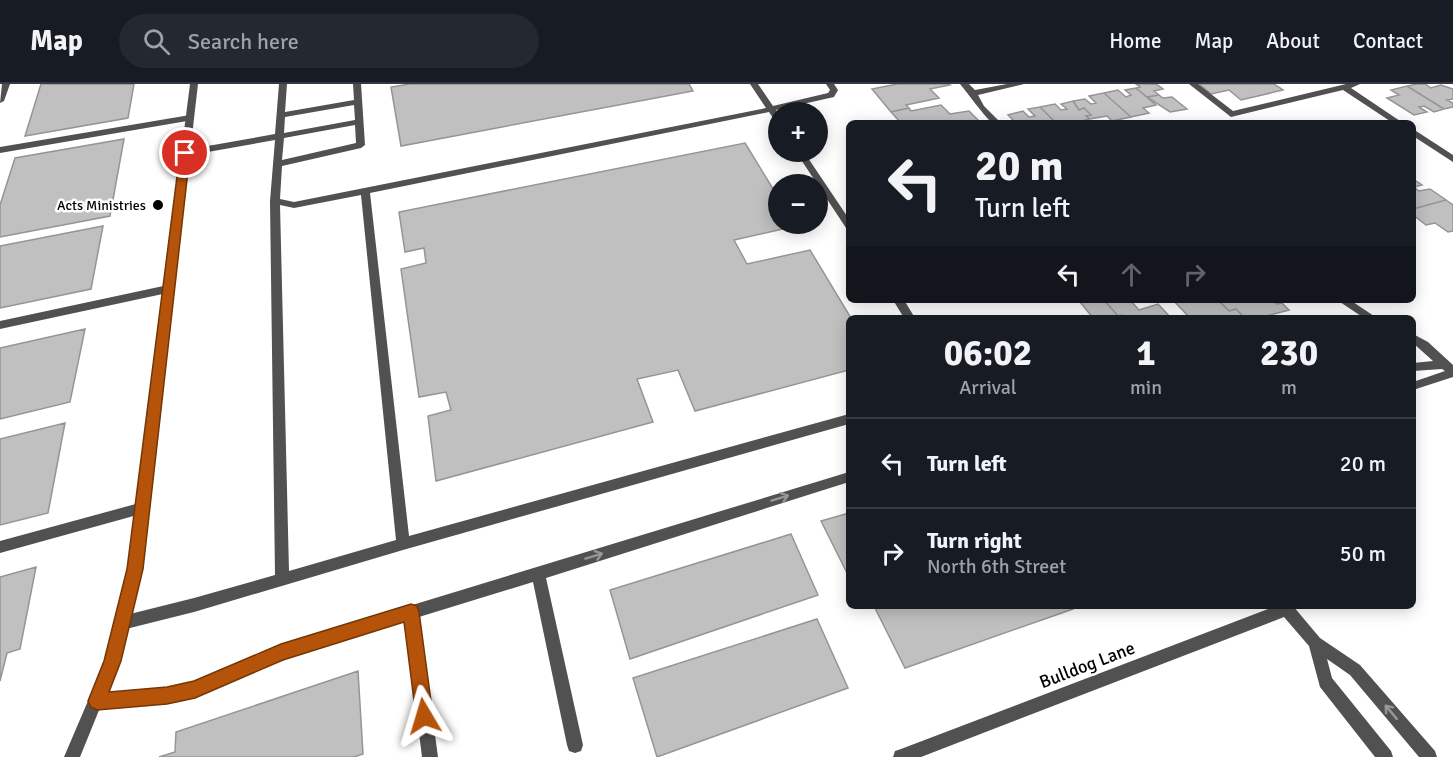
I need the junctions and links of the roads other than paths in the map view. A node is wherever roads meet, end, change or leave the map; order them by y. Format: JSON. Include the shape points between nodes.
{"nodes":[{"id":1,"x":6,"y":84,"type":"edge"},
{"id":2,"x":194,"y":84,"type":"edge"},
{"id":3,"x":283,"y":84,"type":"edge"},
{"id":4,"x":357,"y":84,"type":"edge"},
{"id":5,"x":754,"y":84,"type":"edge"},
{"id":6,"x":830,"y":84,"type":"edge"},
{"id":7,"x":964,"y":84,"type":"edge"},
{"id":8,"x":1020,"y":84,"type":"edge"},
{"id":9,"x":1193,"y":84,"type":"edge"},
{"id":10,"x":1356,"y":84,"type":"edge"},
{"id":11,"x":1344,"y":87,"type":"junction"},
{"id":12,"x":973,"y":93,"type":"junction"},
{"id":13,"x":0,"y":101,"type":"edge"},
{"id":14,"x":358,"y":102,"type":"junction"},
{"id":15,"x":802,"y":102,"type":"edge"},
{"id":16,"x":768,"y":103,"type":"edge"},
{"id":17,"x":768,"y":110,"type":"edge"},
{"id":18,"x":280,"y":115,"type":"junction"},
{"id":19,"x":190,"y":118,"type":"junction"},
{"id":20,"x":994,"y":120,"type":"edge"},
{"id":21,"x":1394,"y":120,"type":"edge"},
{"id":22,"x":360,"y":122,"type":"junction"},
{"id":23,"x":1416,"y":134,"type":"edge"},
{"id":24,"x":279,"y":136,"type":"junction"},
{"id":25,"x":0,"y":150,"type":"edge"},
{"id":26,"x":185,"y":153,"type":"junction"},
{"id":27,"x":1451,"y":155,"type":"edge"},
{"id":28,"x":807,"y":162,"type":"edge"},
{"id":29,"x":277,"y":164,"type":"junction"},
{"id":30,"x":365,"y":190,"type":"junction"},
{"id":31,"x":275,"y":201,"type":"junction"},
{"id":32,"x":846,"y":221,"type":"edge"},
{"id":33,"x":168,"y":289,"type":"junction"},
{"id":34,"x":1346,"y":303,"type":"edge"},
{"id":35,"x":1364,"y":315,"type":"edge"},
{"id":36,"x":0,"y":325,"type":"edge"},
{"id":37,"x":1416,"y":340,"type":"edge"},
{"id":38,"x":1440,"y":365,"type":"junction"},
{"id":39,"x":1416,"y":367,"type":"edge"},
{"id":40,"x":1453,"y":372,"type":"edge"},
{"id":41,"x":1416,"y":385,"type":"edge"},
{"id":42,"x":846,"y":420,"type":"edge"},
{"id":43,"x":846,"y":478,"type":"edge"},
{"id":44,"x":143,"y":508,"type":"junction"},
{"id":45,"x":403,"y":543,"type":"junction"},
{"id":46,"x":0,"y":547,"type":"edge"},
{"id":47,"x":538,"y":574,"type":"junction"},
{"id":48,"x":282,"y":579,"type":"junction"},
{"id":49,"x":1282,"y":609,"type":"edge"},
{"id":50,"x":1286,"y":609,"type":"edge"},
{"id":51,"x":411,"y":612,"type":"junction"},
{"id":52,"x":122,"y":623,"type":"junction"},
{"id":53,"x":1315,"y":643,"type":"junction"},
{"id":54,"x":97,"y":701,"type":"junction"},
{"id":55,"x":575,"y":745,"type":"dead end"},
{"id":56,"x":72,"y":757,"type":"edge"},
{"id":57,"x":430,"y":757,"type":"edge"},
{"id":58,"x":901,"y":757,"type":"edge"},
{"id":59,"x":1385,"y":757,"type":"edge"},
{"id":60,"x":1429,"y":757,"type":"edge"}],
"edges":[{"from":1,"to":13,"type":"street"},
{"from":2,"to":19,"type":"street"},
{"from":3,"to":18,"type":"street"},
{"from":4,"to":14,"type":"street"},
{"from":5,"to":16,"type":"street"},
{"from":6,"to":15,"type":"street","via":[[834,90],[831,95]]},
{"from":7,"to":12,"type":"street"},
{"from":8,"to":12,"type":"street"},
{"from":9,"to":11,"type":"street","via":[[1231,114]]},
{"from":10,"to":11,"type":"street"},
{"from":11,"to":21,"type":"street"},
{"from":12,"to":20,"type":"street"},
{"from":14,"to":18,"type":"street"},
{"from":14,"to":22,"type":"street"},
{"from":17,"to":30,"type":"street"},
{"from":18,"to":24,"type":"street"},
{"from":19,"to":25,"type":"street"},
{"from":19,"to":26,"type":"street"},
{"from":22,"to":24,"type":"street"},
{"from":22,"to":29,"type":"street","via":[[361,146]]},
{"from":23,"to":27,"type":"street"},
{"from":24,"to":26,"type":"street"},
{"from":24,"to":29,"type":"street"},
{"from":26,"to":33,"type":"street"},
{"from":28,"to":32,"type":"street"},
{"from":29,"to":31,"type":"street"},
{"from":30,"to":31,"type":"street","via":[[294,205]]},
{"from":30,"to":45,"type":"street"},
{"from":31,"to":48,"type":"street"},
{"from":33,"to":36,"type":"street"},
{"from":33,"to":44,"type":"street"},
{"from":34,"to":35,"type":"street"},
{"from":37,"to":38,"type":"street"},
{"from":38,"to":39,"type":"street"},
{"from":38,"to":40,"type":"street"},
{"from":40,"to":41,"type":"street"},
{"from":42,"to":45,"type":"street"},
{"from":47,"to":43,"type":"street","one_way":true},
{"from":44,"to":46,"type":"street"},
{"from":44,"to":52,"type":"street","via":[[135,569]]},
{"from":45,"to":48,"type":"street"},
{"from":47,"to":51,"type":"street"},
{"from":47,"to":55,"type":"street"},
{"from":48,"to":52,"type":"street"},
{"from":49,"to":58,"type":"street","name":"Bulldog Lane"},
{"from":50,"to":53,"type":"street"},
{"from":51,"to":54,"type":"street","via":[[281,652],[195,690]]},
{"from":51,"to":57,"type":"street"},
{"from":52,"to":54,"type":"street"},
{"from":53,"to":59,"type":"street","via":[[1325,682]]},
{"from":60,"to":53,"type":"street","one_way":true,"via":[[1355,669]]},
{"from":54,"to":56,"type":"street"}]}
